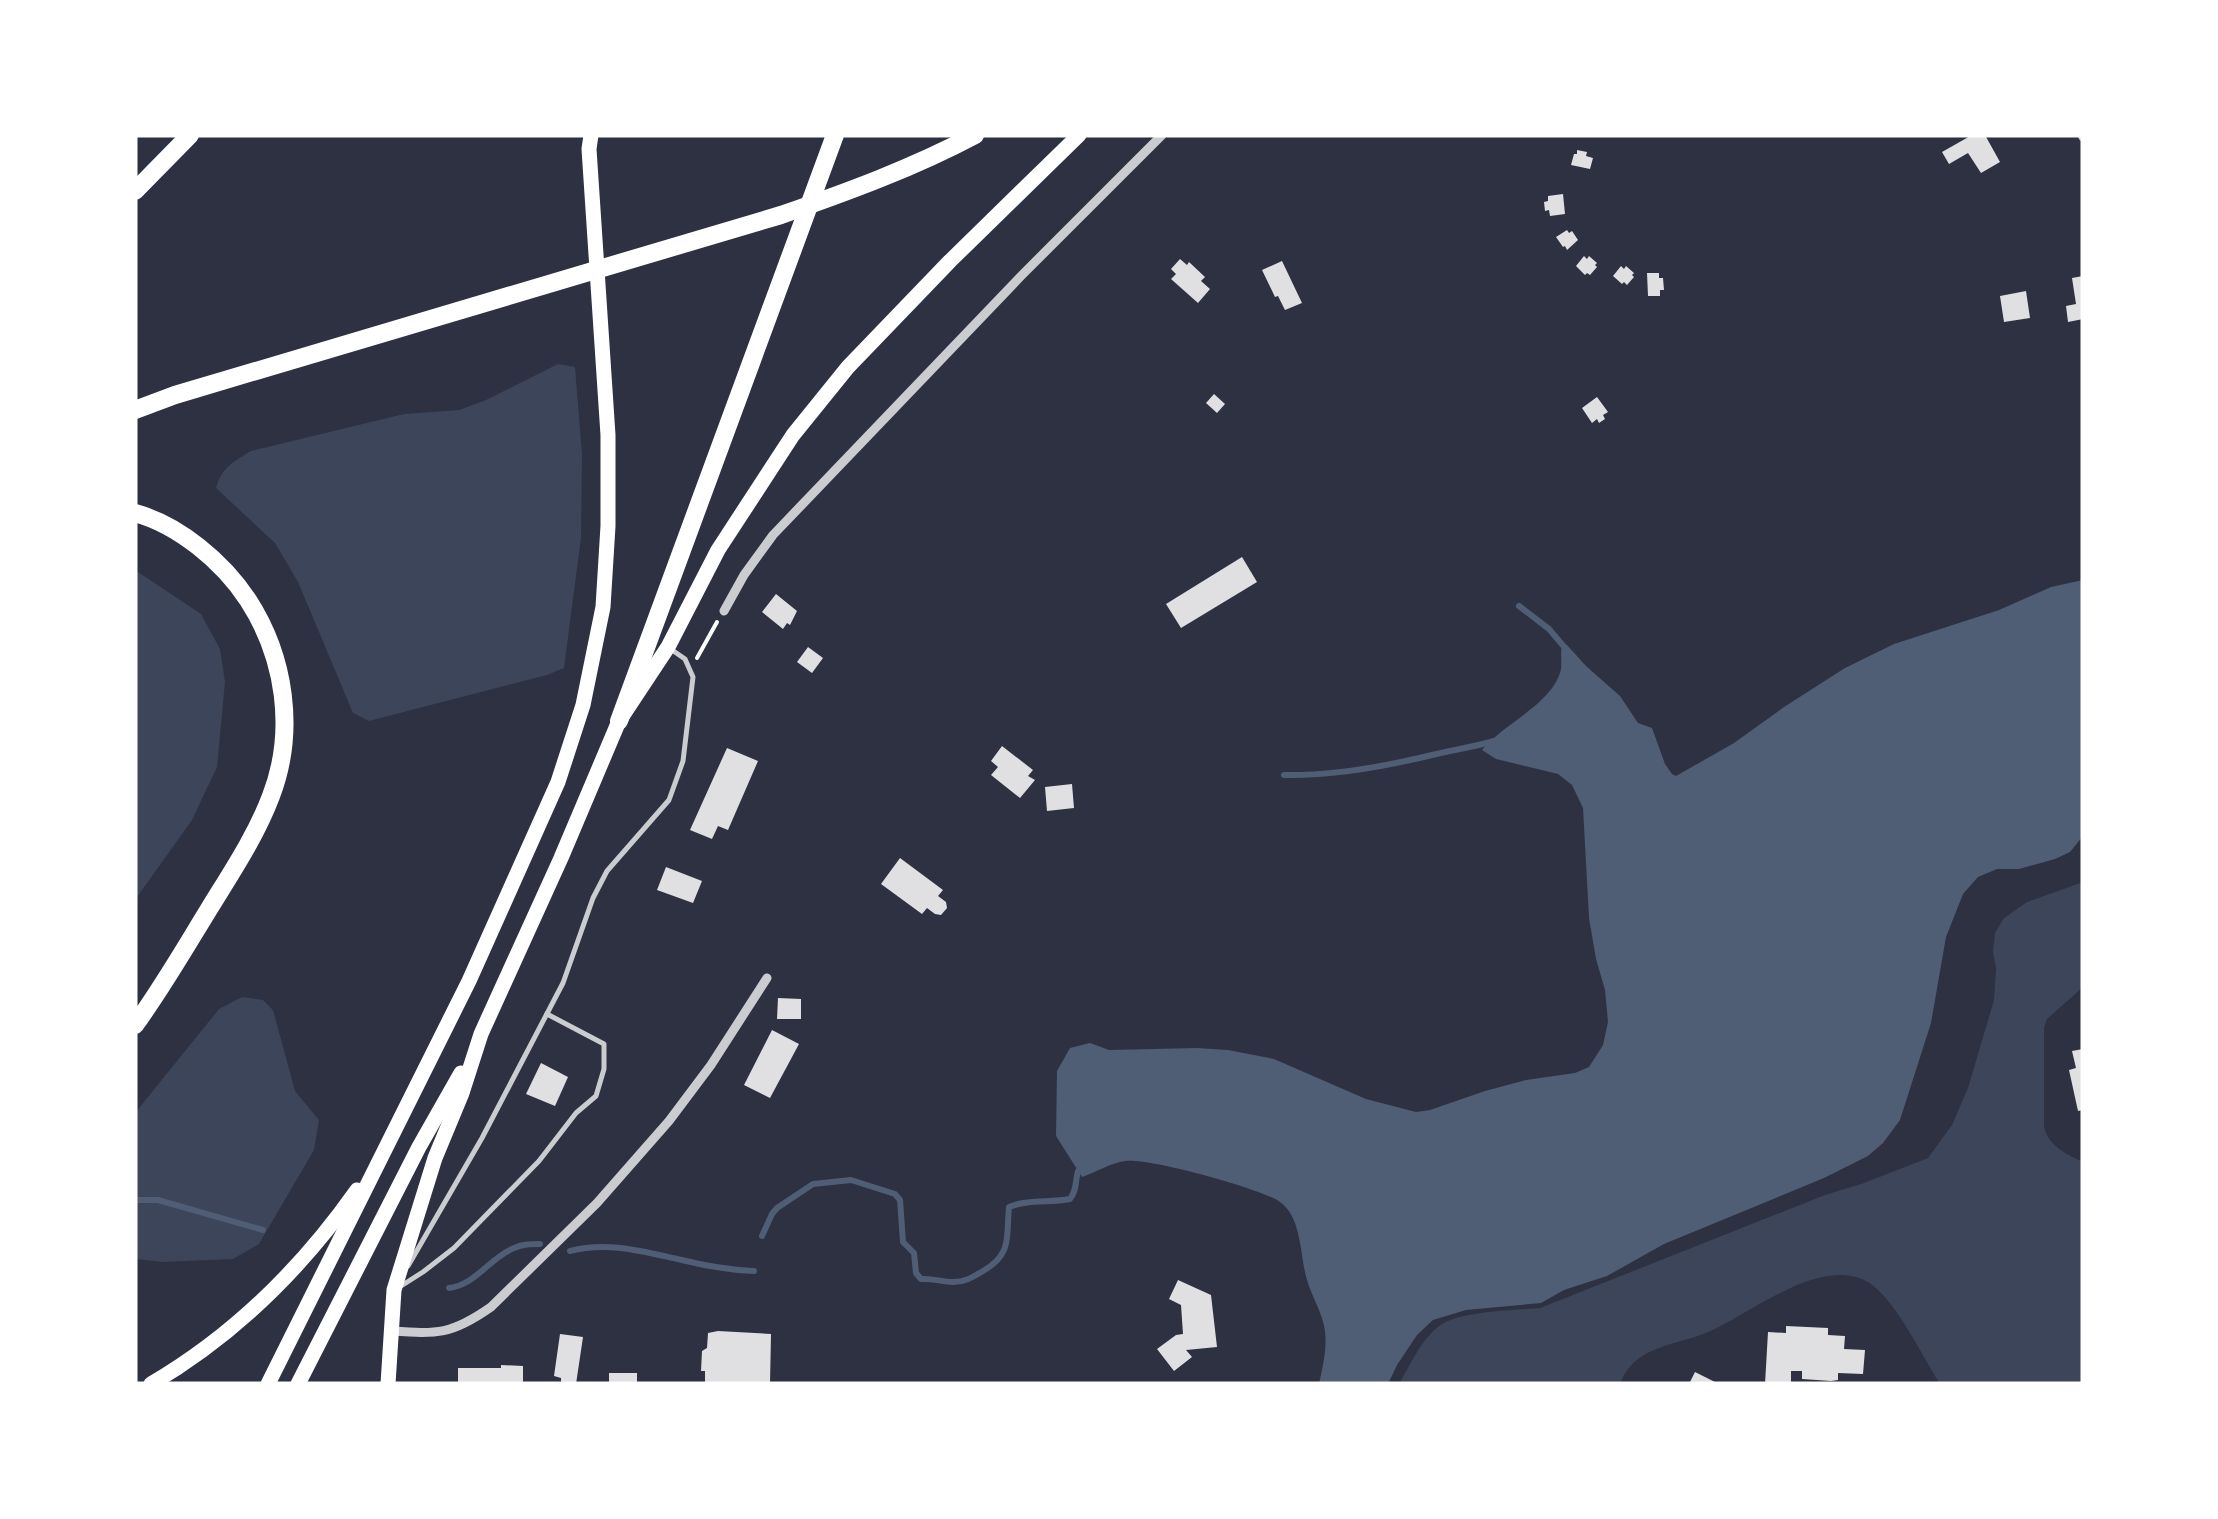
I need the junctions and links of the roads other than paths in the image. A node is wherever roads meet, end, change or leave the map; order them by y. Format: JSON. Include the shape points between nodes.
{"nodes":[{"id":1,"x":190,"y":135,"type":"edge"},
{"id":2,"x":591,"y":135,"type":"edge"},
{"id":3,"x":836,"y":135,"type":"edge"},
{"id":4,"x":975,"y":135,"type":"edge"},
{"id":5,"x":1079,"y":135,"type":"edge"},
{"id":6,"x":1162,"y":135,"type":"edge"},
{"id":7,"x":135,"y":191,"type":"edge"},
{"id":8,"x":135,"y":410,"type":"edge"},
{"id":9,"x":135,"y":513,"type":"edge"},
{"id":10,"x":724,"y":611,"type":"road end"},
{"id":11,"x":668,"y":647,"type":"junction"},
{"id":12,"x":619,"y":720,"type":"junction"},
{"id":13,"x":766,"y":978,"type":"dead end"},
{"id":14,"x":547,"y":1014,"type":"junction"},
{"id":15,"x":135,"y":1025,"type":"edge"},
{"id":16,"x":481,"y":1034,"type":"junction"},
{"id":17,"x":389,"y":1141,"type":"junction"},
{"id":18,"x":394,"y":1290,"type":"junction"},
{"id":19,"x":390,"y":1331,"type":"junction"},
{"id":20,"x":151,"y":1384,"type":"edge"},
{"id":21,"x":268,"y":1384,"type":"edge"},
{"id":22,"x":298,"y":1384,"type":"edge"},
{"id":23,"x":388,"y":1384,"type":"edge"}],
"edges":[{"from":1,"to":7,"type":"highway"},
{"from":2,"to":17,"type":"main road","via":[[608,526],[603,606],[583,706],[558,782]]},
{"from":3,"to":12,"type":"highway"},
{"from":4,"to":8,"type":"highway","via":[[780,215]]},
{"from":5,"to":11,"type":"main road","via":[[848,367],[793,435],[718,550]]},
{"from":6,"to":10,"type":"street","via":[[773,535]]},
{"from":9,"to":15,"type":"highway","via":[[208,554],[238,584],[267,633],[284,713],[278,774],[261,820]]},
{"from":11,"to":12,"type":"main road"},
{"from":11,"to":14,"type":"lane","via":[[693,677],[683,760],[669,800],[607,871]]},
{"from":12,"to":16,"type":"main road"},
{"from":13,"to":19,"type":"street","via":[[669,1121],[492,1307],[444,1332]]},
{"from":14,"to":18,"type":"lane"},
{"from":14,"to":18,"type":"lane","via":[[604,1044],[596,1096],[454,1248]]},
{"from":16,"to":18,"type":"main road"},
{"from":16,"to":22,"type":"main road"},
{"from":17,"to":20,"type":"main road","via":[[340,1214],[270,1294]]},
{"from":17,"to":21,"type":"main road"},
{"from":18,"to":19,"type":"main road"},
{"from":19,"to":23,"type":"main road"}]}
